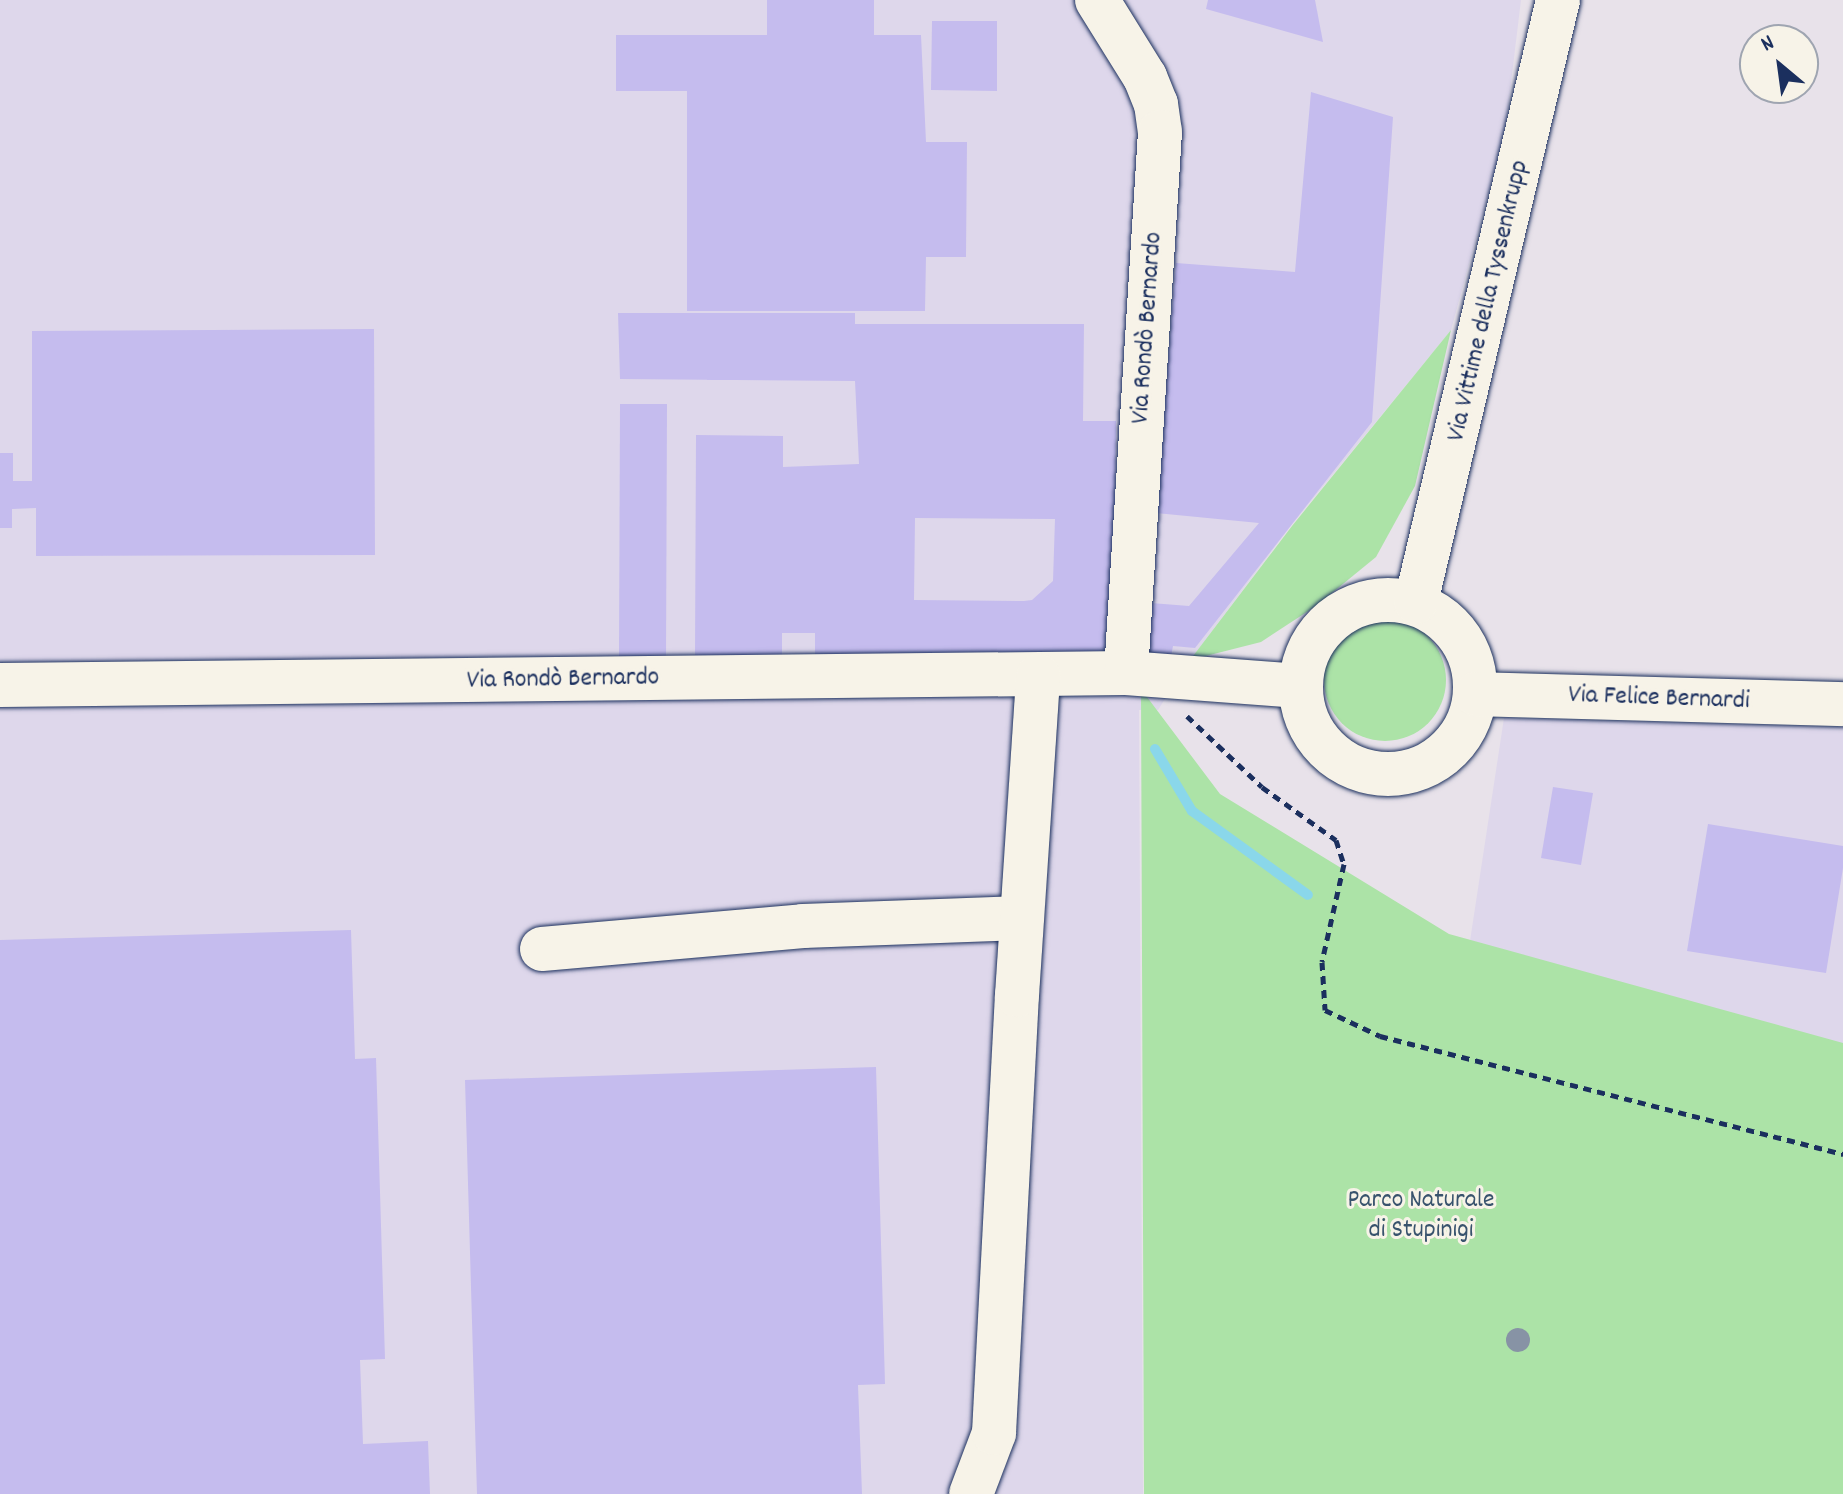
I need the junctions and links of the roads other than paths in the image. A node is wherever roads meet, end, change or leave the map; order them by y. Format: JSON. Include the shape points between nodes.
{"nodes":[{"id":1,"x":1097,"y":0,"type":"edge"},
{"id":2,"x":1558,"y":0,"type":"edge"},
{"id":3,"x":1416,"y":602,"type":"junction"},
{"id":4,"x":1126,"y":673,"type":"junction"},
{"id":5,"x":1038,"y":676,"type":"junction"},
{"id":6,"x":0,"y":685,"type":"edge"},
{"id":7,"x":1300,"y":686,"type":"junction"},
{"id":8,"x":1476,"y":694,"type":"junction"},
{"id":9,"x":1843,"y":704,"type":"edge"},
{"id":10,"x":1022,"y":918,"type":"junction"},
{"id":11,"x":542,"y":949,"type":"dead end"},
{"id":12,"x":971,"y":1494,"type":"edge"}],
"edges":[{"from":1,"to":4,"type":"street","name":"Via Rondò Bernardo","via":[[1145,77],[1160,132]]},
{"from":2,"to":3,"type":"street","name":"Via Vittime della Tyssenkrupp"},
{"from":3,"to":7,"type":"street","via":[[1377,599],[1336,615],[1312,643]]},
{"from":3,"to":8,"type":"street","via":[[1445,619],[1464,641],[1475,670]]},
{"from":4,"to":5,"type":"street","name":"Via Rondò Bernardo"},
{"from":4,"to":7,"type":"street","name":"Via Rondò Bernardo"},
{"from":5,"to":6,"type":"street","name":"Via Rondò Bernardo"},
{"from":5,"to":10,"type":"street"},
{"from":7,"to":8,"type":"street","via":[[1306,719],[1323,747],[1346,764],[1374,773],[1404,773],[1435,761],[1460,737]]},
{"from":8,"to":9,"type":"street","name":"Via Felice Bernardi"},
{"from":10,"to":11,"type":"street","via":[[803,926]]},
{"from":10,"to":12,"type":"street","via":[[994,1433]]}]}
